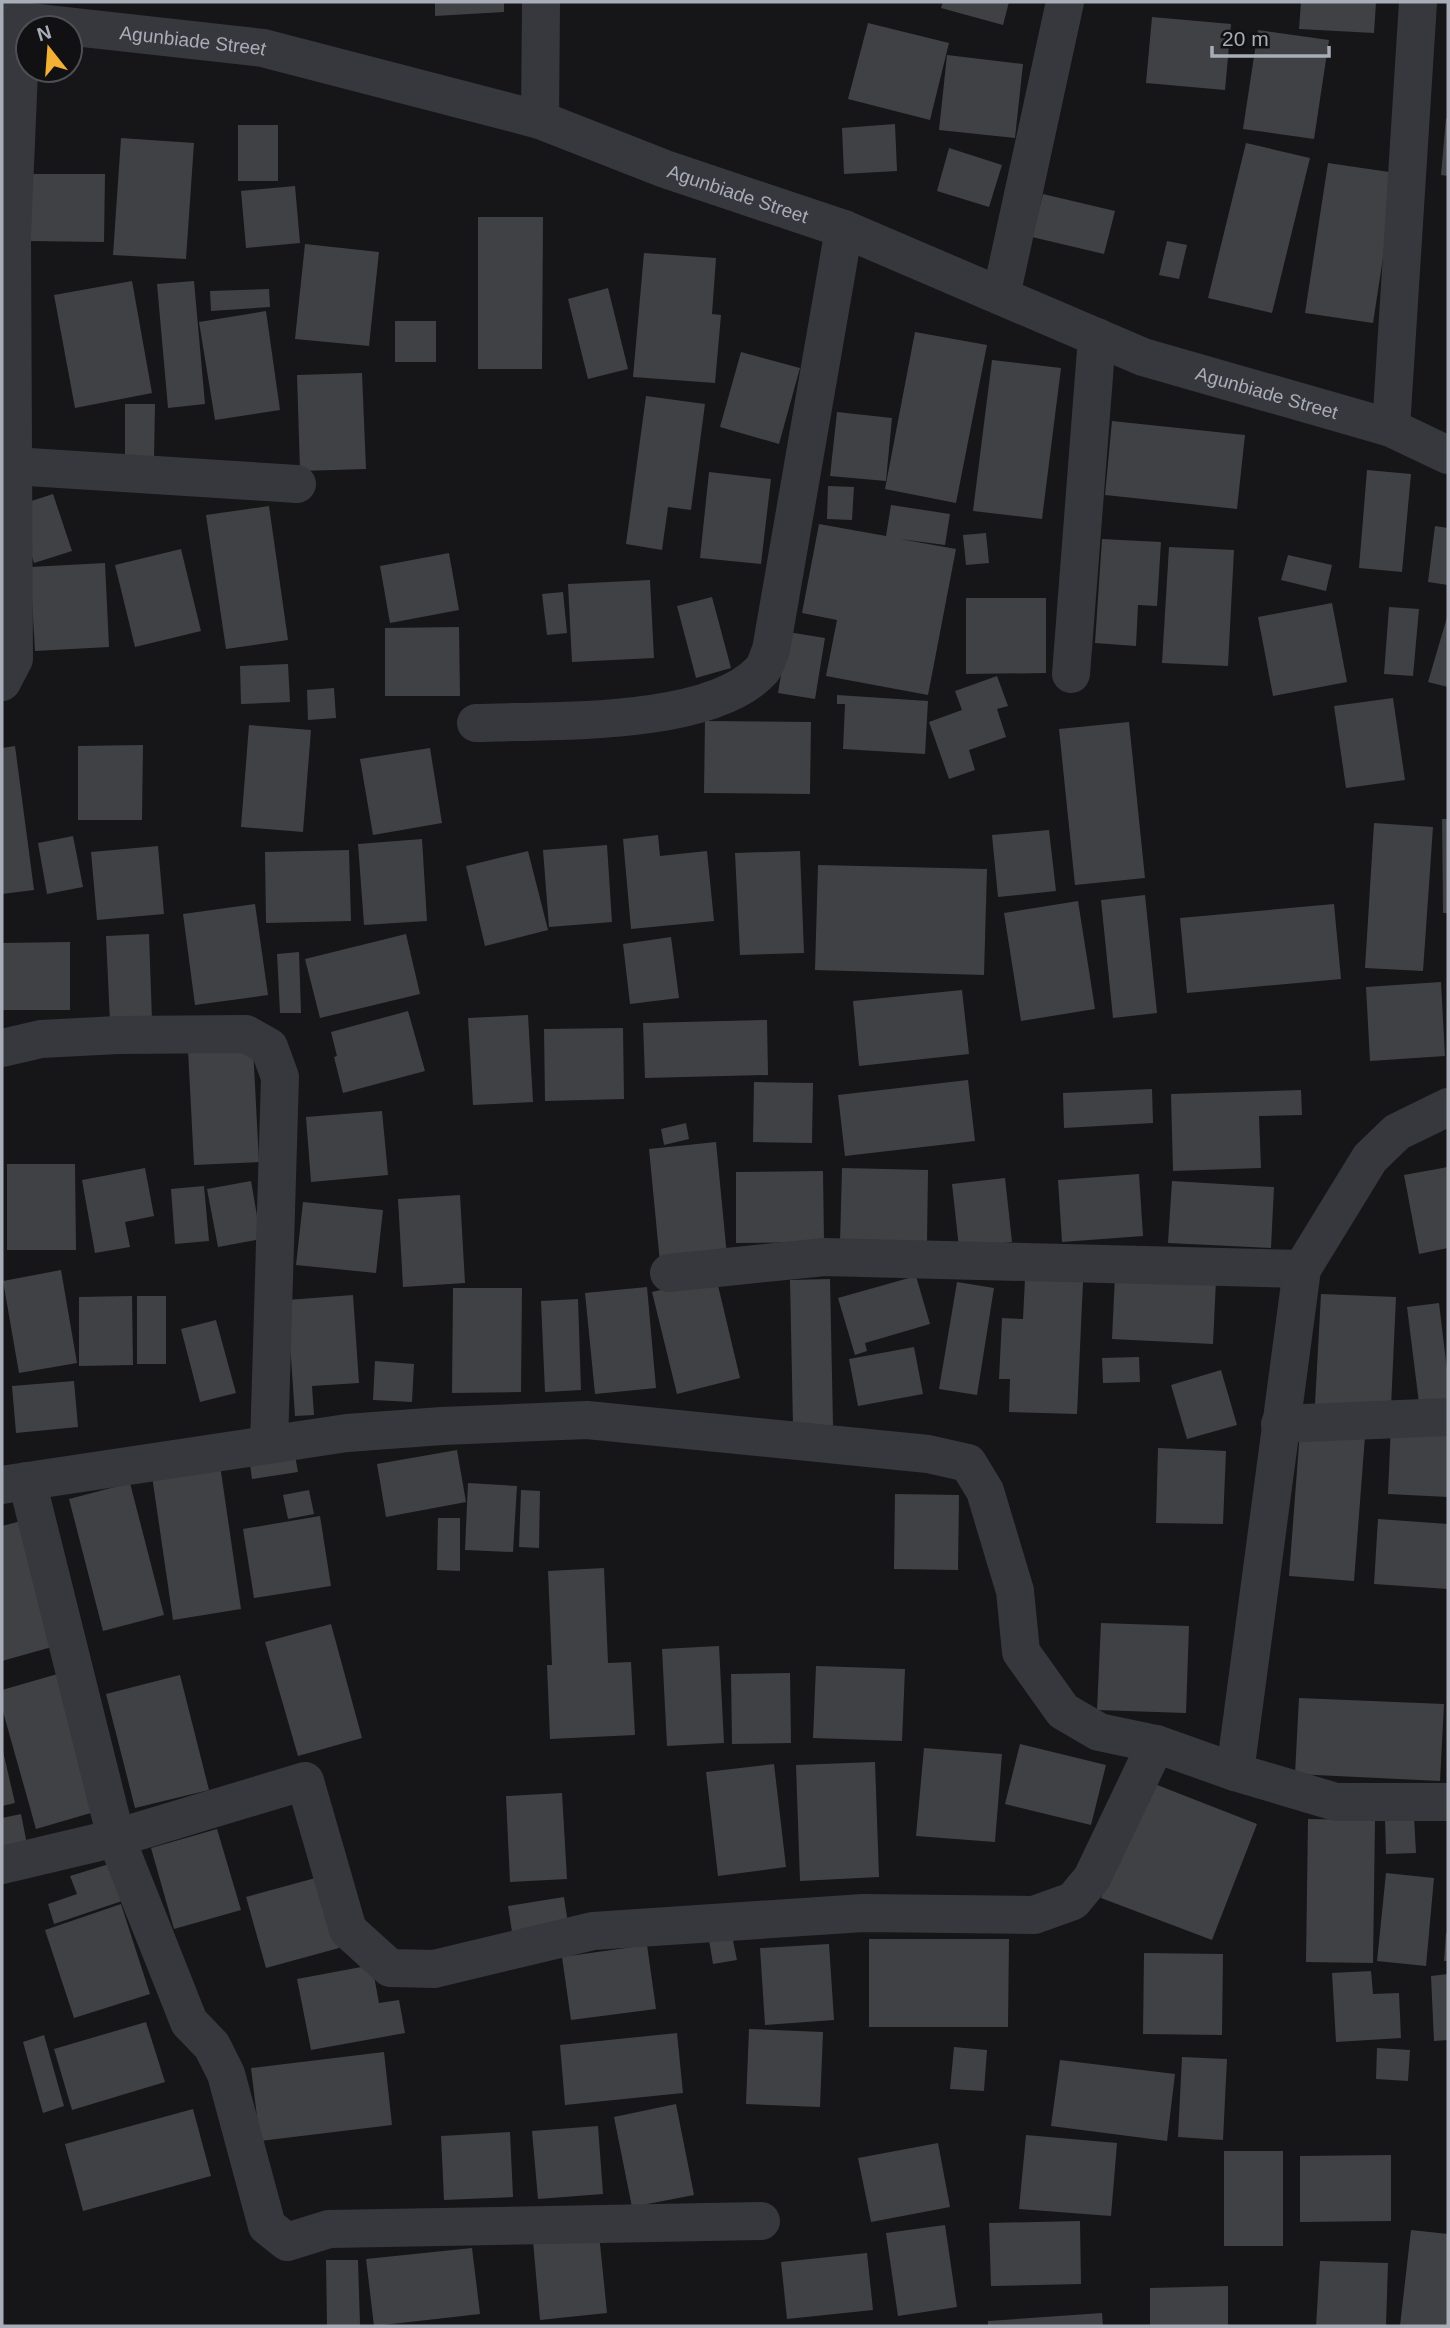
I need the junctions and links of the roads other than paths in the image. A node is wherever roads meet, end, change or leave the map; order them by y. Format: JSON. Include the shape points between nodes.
{"nodes":[{"id":1,"x":541,"y":2,"type":"edge"},
{"id":2,"x":1065,"y":2,"type":"edge"},
{"id":3,"x":1418,"y":2,"type":"edge"},
{"id":4,"x":11,"y":21,"type":"edge"},
{"id":5,"x":540,"y":120,"type":"junction"},
{"id":6,"x":844,"y":229,"type":"junction"},
{"id":7,"x":1001,"y":296,"type":"junction"},
{"id":8,"x":1097,"y":337,"type":"junction"},
{"id":9,"x":1391,"y":428,"type":"junction"},
{"id":10,"x":1448,"y":455,"type":"edge"},
{"id":11,"x":13,"y":466,"type":"junction"},
{"id":12,"x":297,"y":484,"type":"dead end"},
{"id":13,"x":1071,"y":674,"type":"dead end"},
{"id":14,"x":2,"y":682,"type":"edge"},
{"id":15,"x":476,"y":723,"type":"dead end"},
{"id":16,"x":2,"y":1048,"type":"edge"},
{"id":17,"x":1448,"y":1107,"type":"edge"},
{"id":18,"x":1302,"y":1269,"type":"junction"},
{"id":19,"x":669,"y":1273,"type":"dead end"},
{"id":20,"x":1448,"y":1417,"type":"edge"},
{"id":21,"x":1280,"y":1424,"type":"junction"},
{"id":22,"x":269,"y":1445,"type":"junction"},
{"id":23,"x":14,"y":1483,"type":"edge"},
{"id":24,"x":1156,"y":1744,"type":"junction"},
{"id":25,"x":1235,"y":1772,"type":"junction"},
{"id":26,"x":1448,"y":1802,"type":"edge"},
{"id":27,"x":116,"y":1838,"type":"junction"},
{"id":28,"x":2,"y":1865,"type":"edge"},
{"id":29,"x":761,"y":2221,"type":"dead end"}],
"edges":[{"from":1,"to":5,"type":"street"},
{"from":2,"to":7,"type":"street"},
{"from":3,"to":9,"type":"street"},
{"from":4,"to":5,"type":"street","name":"Agunbiade Street","via":[[263,48]]},
{"from":4,"to":11,"type":"street"},
{"from":5,"to":6,"type":"street","name":"Agunbiade Street","via":[[665,169]]},
{"from":6,"to":7,"type":"street","name":"Agunbiade Street"},
{"from":6,"to":15,"type":"street","via":[[771,650],[763,669],[711,701],[634,717]]},
{"from":7,"to":8,"type":"street","name":"Agunbiade Street"},
{"from":8,"to":9,"type":"street","name":"Agunbiade Street","via":[[1143,357]]},
{"from":8,"to":13,"type":"street"},
{"from":9,"to":10,"type":"street","name":"Agunbiade Street"},
{"from":11,"to":12,"type":"street"},
{"from":11,"to":14,"type":"street","via":[[14,659]]},
{"from":16,"to":22,"type":"street","via":[[41,1039],[247,1034],[269,1047],[280,1077]]},
{"from":17,"to":18,"type":"street","via":[[1397,1132],[1370,1158]]},
{"from":18,"to":19,"type":"street","via":[[824,1257]]},
{"from":18,"to":21,"type":"street"},
{"from":20,"to":21,"type":"street"},
{"from":21,"to":25,"type":"street"},
{"from":22,"to":23,"type":"street"},
{"from":22,"to":24,"type":"street","via":[[347,1433],[587,1420],[928,1454],[968,1463],[985,1491],[1015,1591],[1021,1653],[1063,1711],[1099,1732]]},
{"from":23,"to":27,"type":"street"},
{"from":24,"to":25,"type":"street"},
{"from":24,"to":27,"type":"street","via":[[1092,1878],[1073,1900],[1034,1915],[863,1913],[593,1931],[434,1969],[390,1968],[348,1930],[305,1781]]},
{"from":25,"to":26,"type":"street","via":[[1336,1802]]},
{"from":27,"to":28,"type":"street"},
{"from":27,"to":29,"type":"street","via":[[189,2022],[212,2046],[226,2074],[267,2226],[287,2242],[330,2229]]}]}
